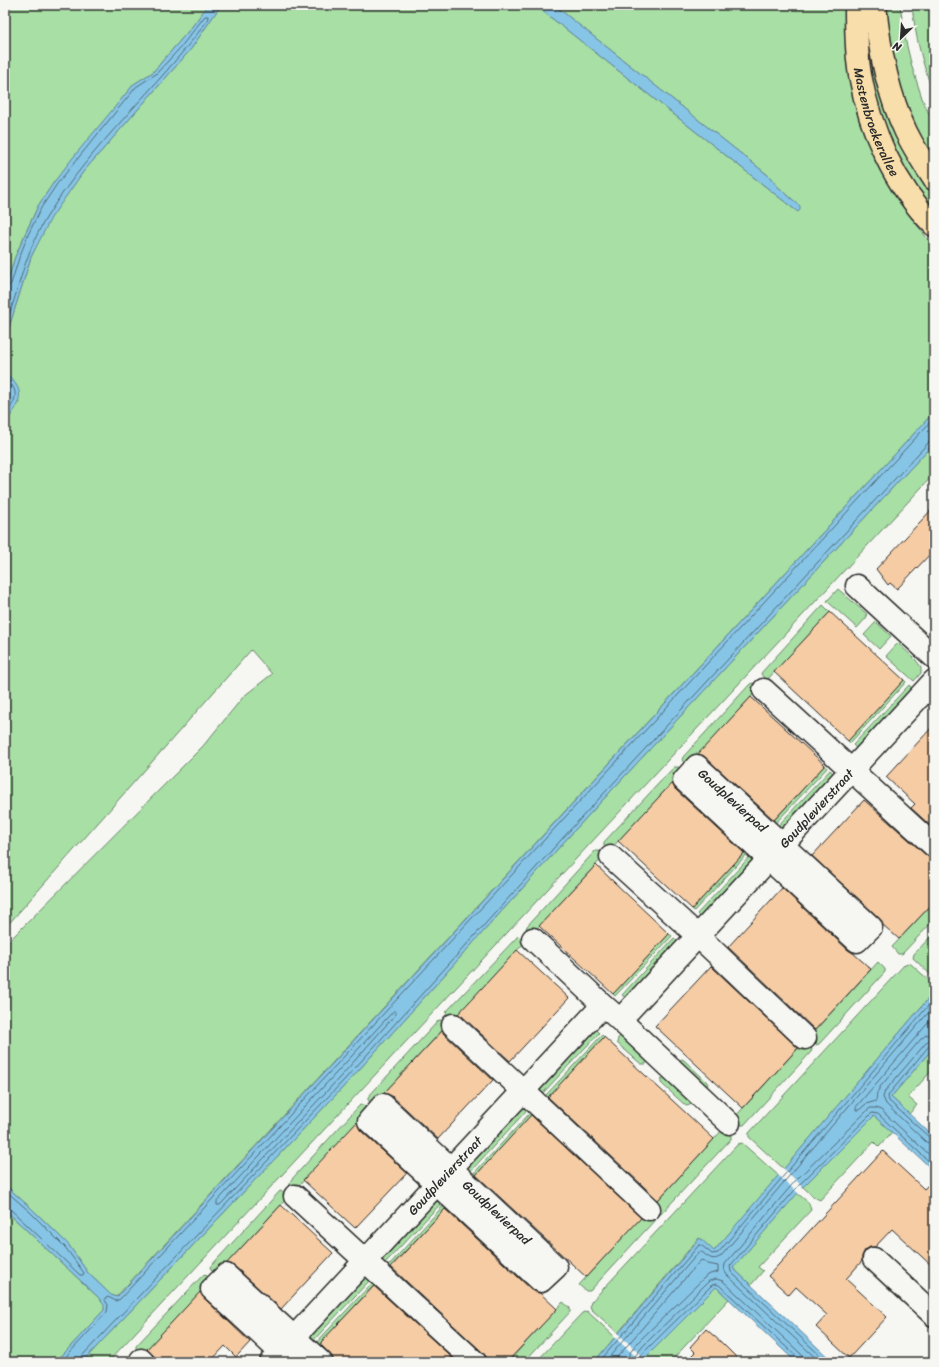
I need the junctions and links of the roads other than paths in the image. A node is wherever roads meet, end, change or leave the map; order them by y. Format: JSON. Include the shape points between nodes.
{"nodes":[{"id":1,"x":856,"y":5,"type":"edge"},
{"id":2,"x":875,"y":5,"type":"edge"},
{"id":3,"x":934,"y":179,"type":"edge"},
{"id":4,"x":934,"y":225,"type":"edge"},
{"id":5,"x":857,"y":586,"type":"dead end"},
{"id":6,"x":934,"y":656,"type":"edge"},
{"id":7,"x":934,"y":680,"type":"edge"},
{"id":8,"x":764,"y":690,"type":"dead end"},
{"id":9,"x":851,"y":769,"type":"junction"},
{"id":10,"x":934,"y":846,"type":"edge"},
{"id":11,"x":611,"y":857,"type":"dead end"},
{"id":12,"x":698,"y":936,"type":"junction"},
{"id":13,"x":533,"y":939,"type":"dead end"},
{"id":14,"x":603,"y":1005,"type":"junction"},
{"id":15,"x":620,"y":1020,"type":"junction"},
{"id":16,"x":453,"y":1025,"type":"dead end"},
{"id":17,"x":805,"y":1038,"type":"dead end"},
{"id":18,"x":524,"y":1091,"type":"junction"},
{"id":19,"x":728,"y":1123,"type":"dead end"},
{"id":20,"x":444,"y":1176,"type":"junction"},
{"id":21,"x":295,"y":1196,"type":"dead end"},
{"id":22,"x":649,"y":1209,"type":"dead end"},
{"id":23,"x":874,"y":1259,"type":"dead end"},
{"id":24,"x":366,"y":1261,"type":"junction"},
{"id":25,"x":934,"y":1315,"type":"edge"},
{"id":26,"x":284,"y":1353,"type":"edge"},
{"id":27,"x":321,"y":1362,"type":"edge"},
{"id":28,"x":475,"y":1362,"type":"edge"}],
"edges":[{"from":1,"to":4,"type":"main road","name":"Mastenbroekerallee","via":[[856,39],[867,106],[892,170],[910,198]]},
{"from":2,"to":3,"type":"main road","name":"Mastenbroekerallee","via":[[883,64],[893,98],[906,131]]},
{"from":5,"to":6,"type":"street"},
{"from":7,"to":9,"type":"street","name":"Goudplevierstraat"},
{"from":8,"to":9,"type":"street"},
{"from":9,"to":10,"type":"street"},
{"from":9,"to":12,"type":"street","name":"Goudplevierstraat"},
{"from":11,"to":12,"type":"street"},
{"from":12,"to":15,"type":"street","name":"Goudplevierstraat"},
{"from":12,"to":17,"type":"street"},
{"from":13,"to":14,"type":"street"},
{"from":14,"to":15,"type":"street"},
{"from":14,"to":18,"type":"street","name":"Goudplevierstraat"},
{"from":15,"to":19,"type":"street"},
{"from":16,"to":18,"type":"street"},
{"from":18,"to":20,"type":"street","name":"Goudplevierstraat"},
{"from":18,"to":22,"type":"street"},
{"from":20,"to":20,"type":"street","name":"Goudplevierpad","via":[[556,1267],[541,1281]]},
{"from":20,"to":24,"type":"street","name":"Goudplevierstraat"},
{"from":21,"to":24,"type":"street"},
{"from":23,"to":25,"type":"street"},
{"from":24,"to":26,"type":"street","name":"Goudplevierstraat"},
{"from":24,"to":28,"type":"street"},
{"from":26,"to":27,"type":"street"}]}
